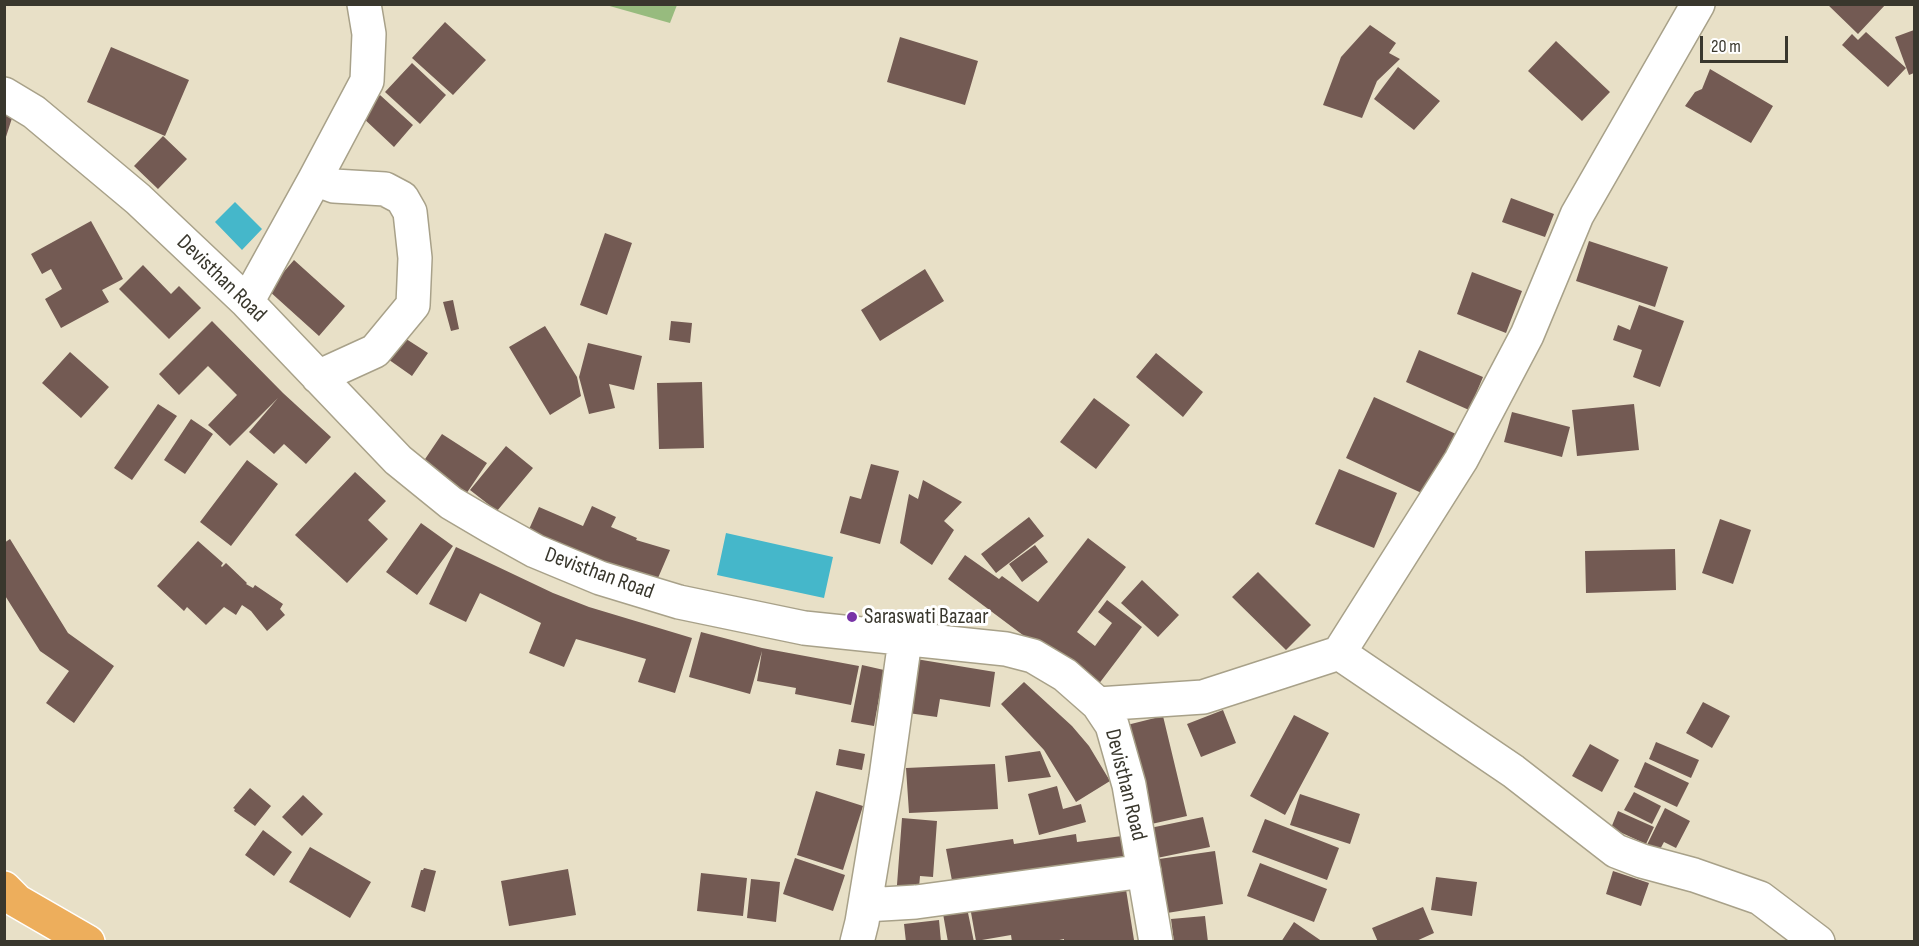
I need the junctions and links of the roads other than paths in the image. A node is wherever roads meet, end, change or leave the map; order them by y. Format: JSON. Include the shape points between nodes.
{"nodes":[{"id":1,"x":364,"y":4,"type":"edge"},
{"id":2,"x":1698,"y":4,"type":"edge"},
{"id":3,"x":4,"y":94,"type":"edge"},
{"id":4,"x":315,"y":179,"type":"junction"},
{"id":5,"x":247,"y":302,"type":"junction"},
{"id":6,"x":318,"y":377,"type":"junction"},
{"id":7,"x":905,"y":640,"type":"junction"},
{"id":8,"x":1339,"y":653,"type":"junction"},
{"id":9,"x":1098,"y":704,"type":"junction"},
{"id":10,"x":1144,"y":871,"type":"junction"},
{"id":11,"x":4,"y":888,"type":"edge"},
{"id":12,"x":865,"y":905,"type":"junction"},
{"id":13,"x":88,"y":942,"type":"edge"},
{"id":14,"x":857,"y":942,"type":"edge"},
{"id":15,"x":1156,"y":942,"type":"edge"},
{"id":16,"x":1818,"y":942,"type":"edge"}],
"edges":[{"from":1,"to":4,"type":"street","via":[[369,34],[367,81]]},
{"from":2,"to":8,"type":"street","via":[[1577,215],[1527,335],[1461,460]]},
{"from":3,"to":5,"type":"street","name":"Devisthan Road","via":[[34,112],[138,199]]},
{"from":4,"to":5,"type":"street"},
{"from":4,"to":6,"type":"street","via":[[334,186],[385,189],[402,198],[410,212],[415,258],[413,305],[375,351]]},
{"from":5,"to":6,"type":"street","name":"Devisthan Road"},
{"from":6,"to":7,"type":"street","name":"Devisthan Road","via":[[398,460],[451,503],[535,551],[600,578],[679,602],[804,628]]},
{"from":7,"to":9,"type":"street","name":"Devisthan Road","via":[[1006,649],[1034,656],[1065,675]]},
{"from":7,"to":12,"type":"street"},
{"from":8,"to":9,"type":"street","via":[[1203,698]]},
{"from":8,"to":16,"type":"street","via":[[1513,771],[1616,851],[1760,898]]},
{"from":9,"to":10,"type":"street","name":"Devisthan Road","via":[[1112,725],[1129,785]]},
{"from":10,"to":12,"type":"street","via":[[916,902]]},
{"from":10,"to":15,"type":"street","name":"Devisthan Road"},
{"from":11,"to":13,"type":"highway","via":[[17,901]]},
{"from":12,"to":14,"type":"street"}]}
